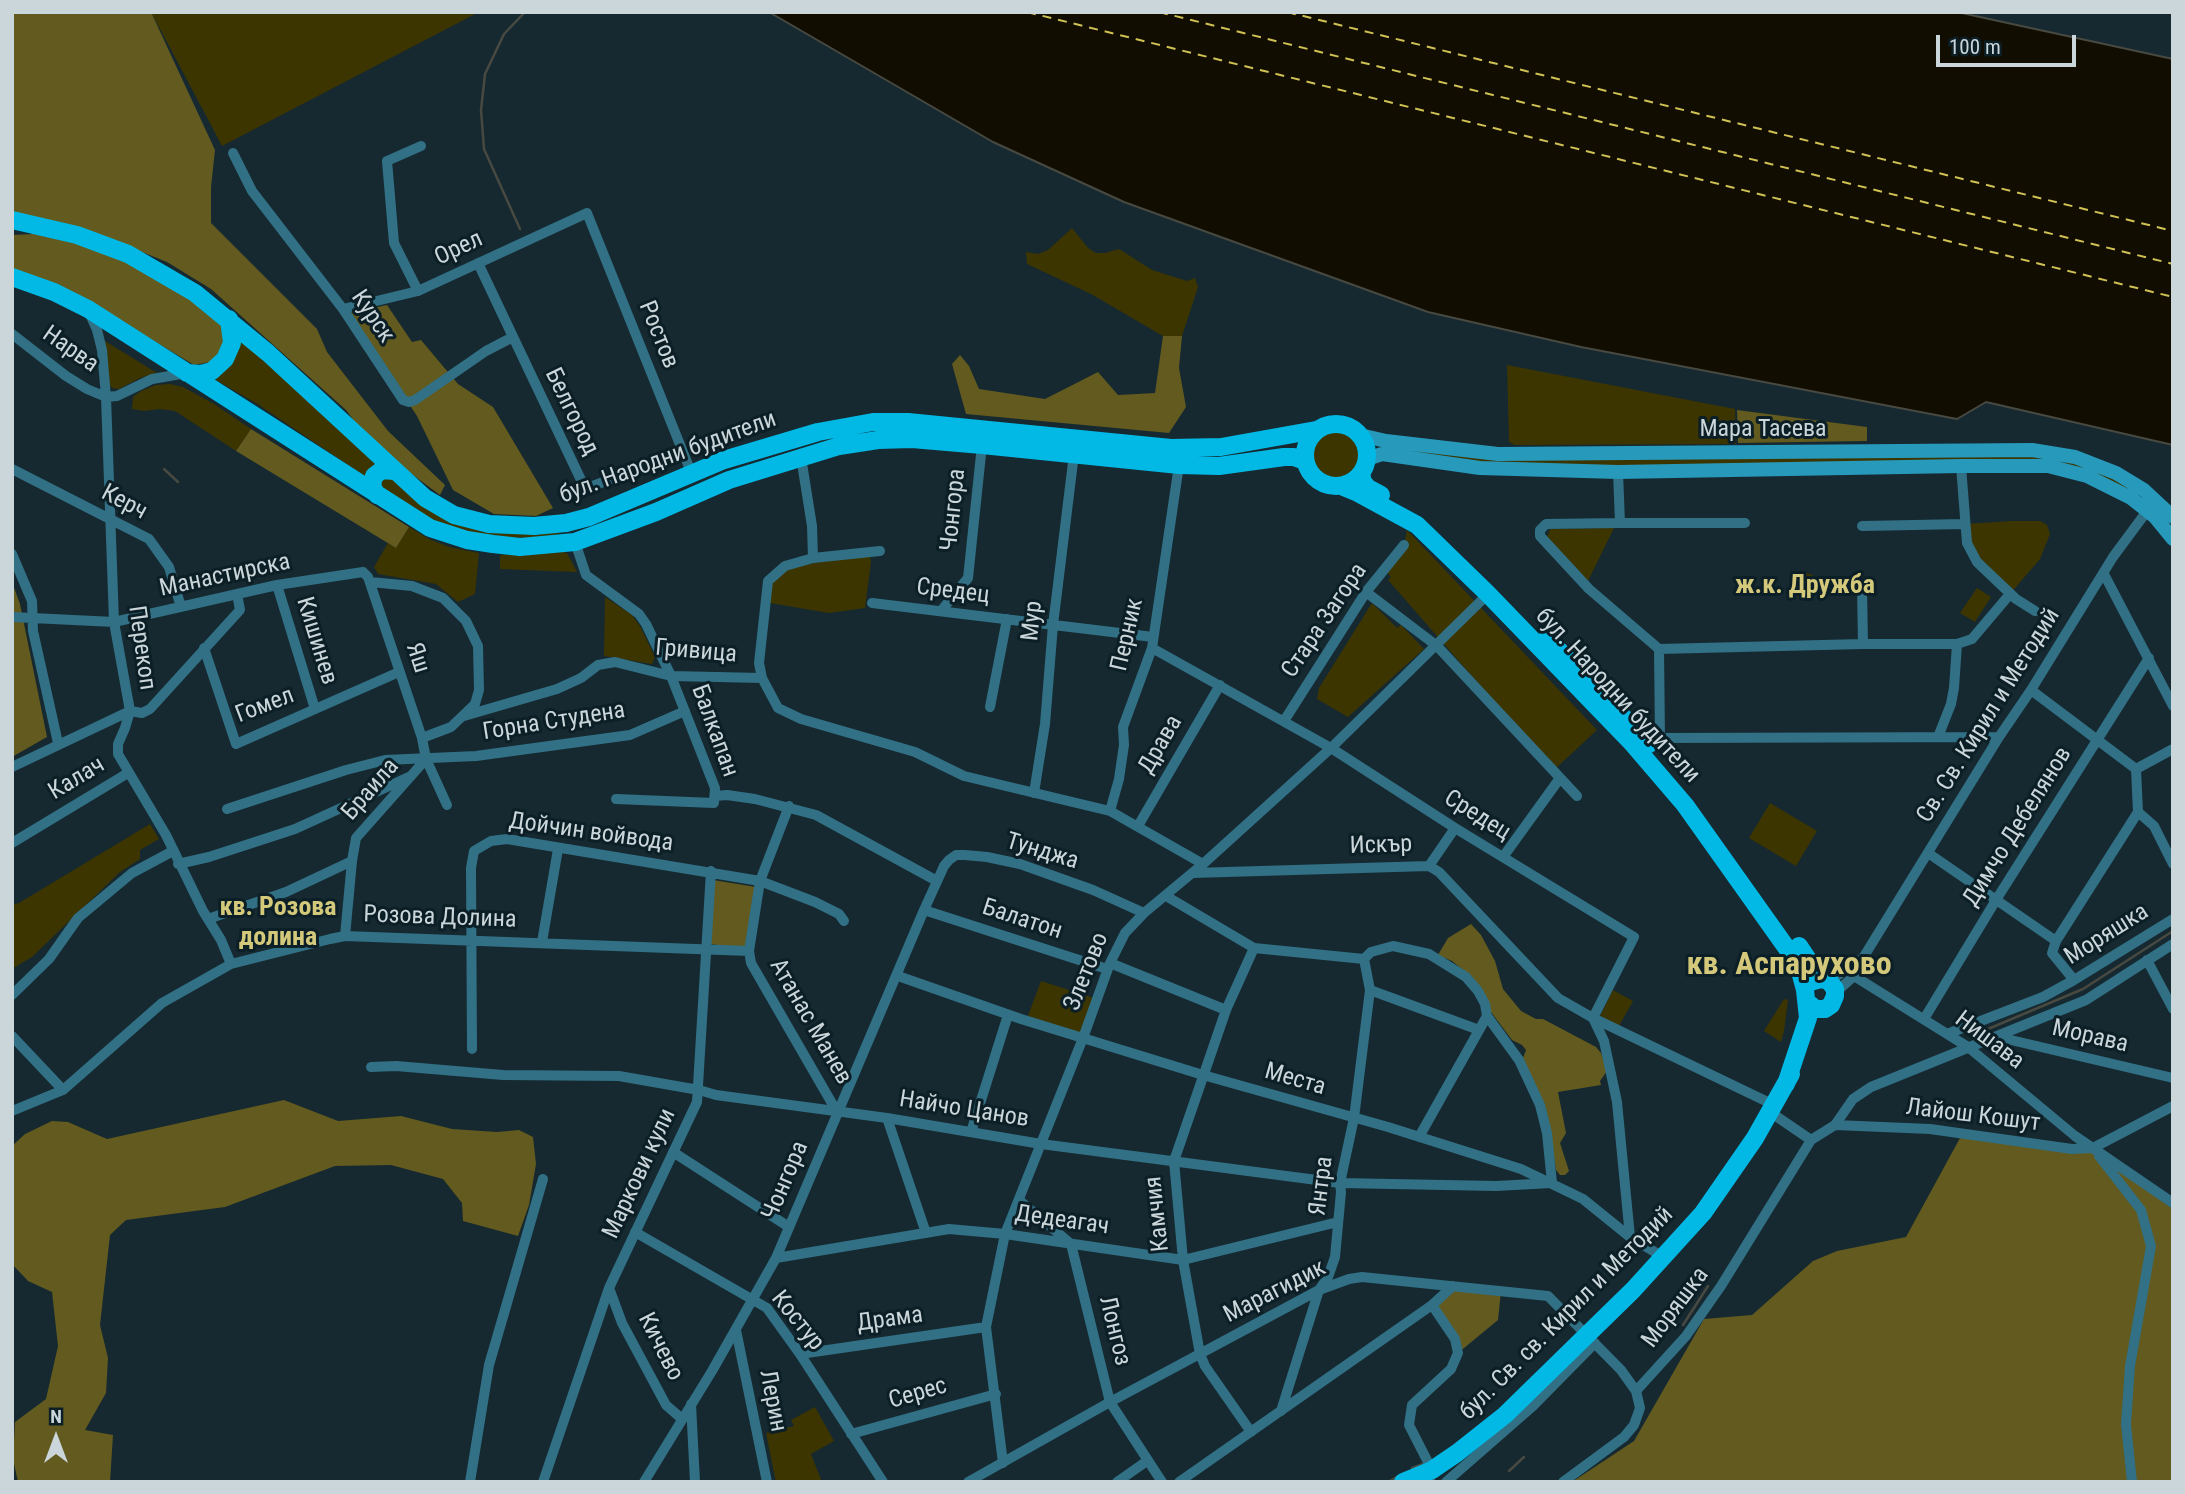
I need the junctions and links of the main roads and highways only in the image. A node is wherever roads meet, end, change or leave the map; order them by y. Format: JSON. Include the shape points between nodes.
{"nodes":[{"id":1,"x":12,"y":220,"type":"edge"},
{"id":2,"x":12,"y":228,"type":"edge"},
{"id":3,"x":47,"y":228,"type":"junction"},
{"id":4,"x":12,"y":277,"type":"edge"},
{"id":5,"x":229,"y":319,"type":"junction"},
{"id":6,"x":187,"y":373,"type":"junction"},
{"id":7,"x":1316,"y":430,"type":"junction"},
{"id":8,"x":1360,"y":435,"type":"junction"},
{"id":9,"x":1305,"y":461,"type":"junction"},
{"id":10,"x":1364,"y":466,"type":"junction"},
{"id":11,"x":394,"y":471,"type":"junction"},
{"id":12,"x":1341,"y":486,"type":"junction"},
{"id":13,"x":377,"y":495,"type":"junction"},
{"id":14,"x":2152,"y":505,"type":"junction"},
{"id":15,"x":2173,"y":517,"type":"edge"},
{"id":16,"x":2173,"y":539,"type":"edge"},
{"id":17,"x":1644,"y":739,"type":"junction"},
{"id":18,"x":1828,"y":984,"type":"junction"},
{"id":19,"x":1811,"y":1001,"type":"junction"},
{"id":20,"x":1436,"y":1478,"type":"edge"},
{"id":21,"x":1403,"y":1482,"type":"edge"}],
"edges":[{"from":1,"to":3,"type":"main road"},
{"from":2,"to":3,"type":"main road"},
{"from":3,"to":5,"type":"main road","name":"бул. Народни будители","via":[[128,254]]},
{"from":4,"to":6,"type":"main road","name":"бул. Народни будители","via":[[88,309]]},
{"from":5,"to":6,"type":"main road","via":[[232,343],[225,359],[212,371]]},
{"from":5,"to":11,"type":"main road","name":"бул. Народни будители"},
{"from":6,"to":13,"type":"main road","name":"бул. Народни будители"},
{"from":7,"to":8,"type":"main road","via":[[1340,424]]},
{"from":7,"to":9,"type":"main road","via":[[1306,444]]},
{"from":7,"to":11,"type":"main road","name":"бул. Народни будители","via":[[1221,447],[1171,448],[873,422],[818,432],[691,472],[589,517],[534,526],[489,524],[454,515]]},
{"from":8,"to":10,"type":"main road","via":[[1365,443]]},
{"from":8,"to":14,"type":"main road","name":"Мара Тасева","via":[[1498,454],[2032,450],[2075,457],[2129,479]]},
{"from":9,"to":12,"type":"main road","via":[[1318,481]]},
{"from":9,"to":13,"type":"main road","name":"бул. Народни будители","via":[[1284,457],[1219,466],[1179,465],[912,439],[878,440],[839,446],[729,480],[575,542],[520,547],[467,540],[430,528]]},
{"from":10,"to":12,"type":"main road","via":[[1352,482]]},
{"from":10,"to":14,"type":"main road","name":"Мара Тасева","via":[[1382,454],[1480,468],[1618,471],[2033,466],[2068,470]]},
{"from":10,"to":17,"type":"main road","name":"бул. Народни будители","via":[[1363,482],[1368,488],[1423,517]]},
{"from":11,"to":13,"type":"main road","via":[[386,469],[374,476],[372,486]]},
{"from":12,"to":17,"type":"main road","name":"бул. Народни будители","via":[[1417,525]]},
{"from":14,"to":15,"type":"main road"},
{"from":14,"to":16,"type":"main road"},
{"from":17,"to":18,"type":"main road","name":"бул. Народни будители","via":[[1687,790]]},
{"from":17,"to":19,"type":"main road","name":"бул. Народни будители","via":[[1671,786],[1798,964]]},
{"from":18,"to":19,"type":"main road","via":[[1809,983]]},
{"from":18,"to":19,"type":"main road","via":[[1831,1005]]},
{"from":19,"to":20,"type":"main road","name":"бул. Св. св. Кирил и Методий","via":[[1786,1084],[1703,1213],[1591,1339],[1457,1453]]},
{"from":20,"to":21,"type":"main road","name":"бул. Св. св. Кирил и Методий"}]}
